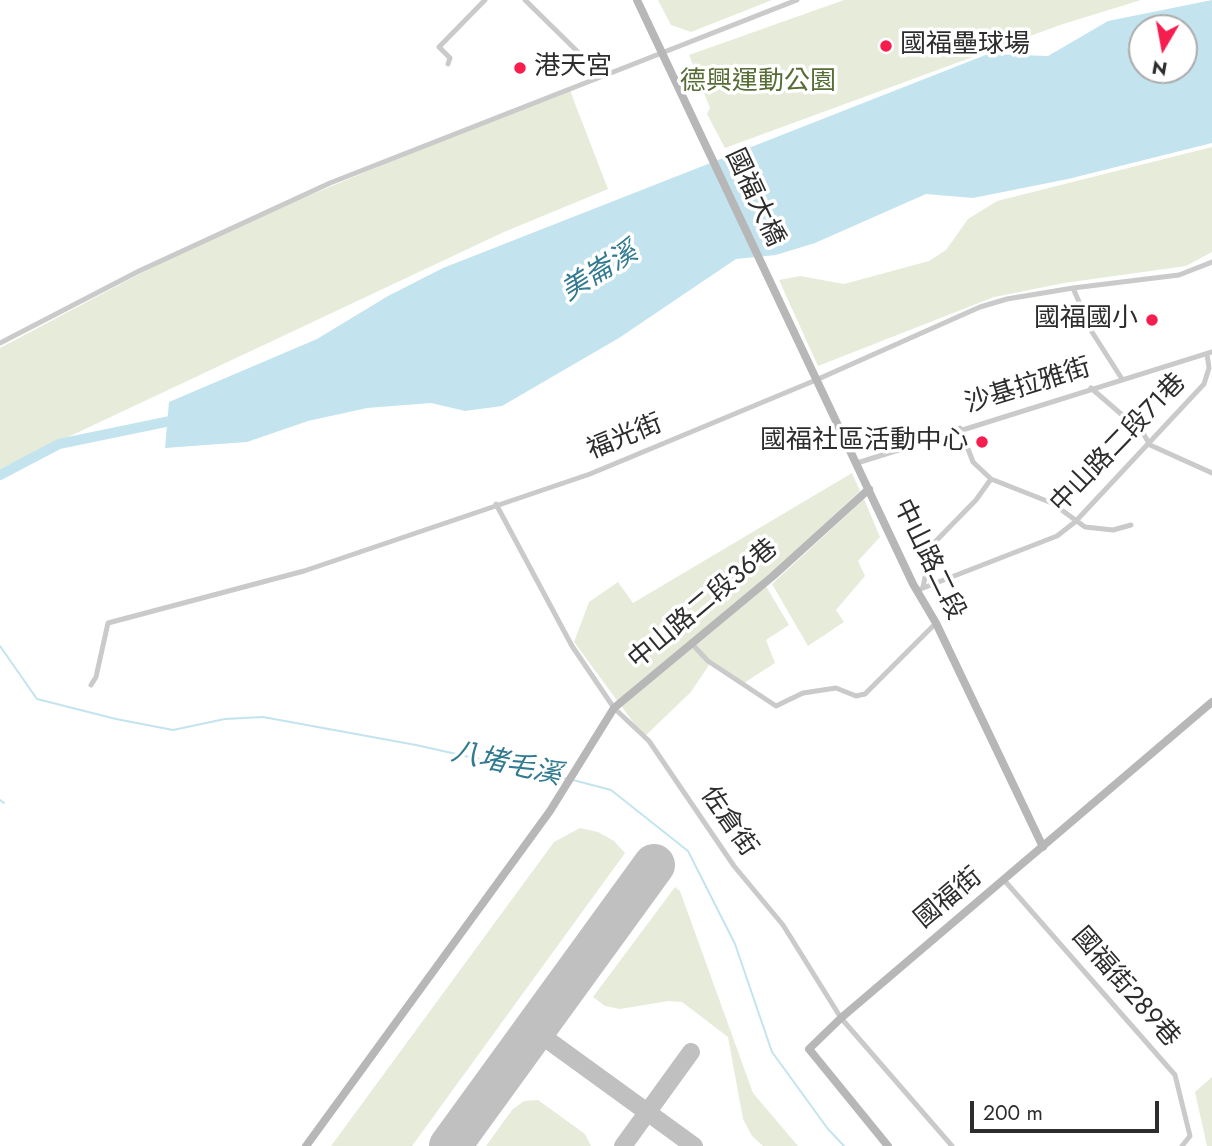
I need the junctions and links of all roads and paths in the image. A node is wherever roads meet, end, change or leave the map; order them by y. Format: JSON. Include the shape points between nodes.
{"nodes":[{"id":1,"x":485,"y":0,"type":"edge"},
{"id":2,"x":525,"y":0,"type":"edge"},
{"id":3,"x":637,"y":0,"type":"edge"},
{"id":4,"x":797,"y":0,"type":"edge"},
{"id":5,"x":664,"y":52,"type":"junction"},
{"id":6,"x":580,"y":54,"type":"dead end"},
{"id":7,"x":448,"y":64,"type":"dead end"},
{"id":8,"x":1212,"y":262,"type":"edge"},
{"id":9,"x":1073,"y":288,"type":"junction"},
{"id":10,"x":775,"y":292,"type":"joint"},
{"id":11,"x":0,"y":343,"type":"edge"},
{"id":12,"x":1210,"y":353,"type":"edge"},
{"id":13,"x":1122,"y":379,"type":"junction"},
{"id":14,"x":816,"y":380,"type":"junction"},
{"id":15,"x":1091,"y":388,"type":"junction"},
{"id":16,"x":960,"y":428,"type":"junction"},
{"id":17,"x":1150,"y":445,"type":"junction"},
{"id":18,"x":857,"y":463,"type":"junction"},
{"id":19,"x":1212,"y":473,"type":"edge"},
{"id":20,"x":991,"y":479,"type":"junction"},
{"id":21,"x":869,"y":489,"type":"junction"},
{"id":22,"x":496,"y":504,"type":"junction"},
{"id":23,"x":1075,"y":522,"type":"junction"},
{"id":24,"x":1131,"y":525,"type":"dead end"},
{"id":25,"x":920,"y":588,"type":"junction"},
{"id":26,"x":936,"y":623,"type":"junction"},
{"id":27,"x":692,"y":644,"type":"junction"},
{"id":28,"x":91,"y":685,"type":"dead end"},
{"id":29,"x":1212,"y":702,"type":"edge"},
{"id":30,"x":614,"y":708,"type":"junction"},
{"id":31,"x":1043,"y":847,"type":"junction"},
{"id":32,"x":1004,"y":880,"type":"junction"},
{"id":33,"x":841,"y":1018,"type":"junction"},
{"id":34,"x":306,"y":1146,"type":"edge"},
{"id":35,"x":888,"y":1146,"type":"edge"},
{"id":36,"x":952,"y":1146,"type":"edge"},
{"id":37,"x":1182,"y":1146,"type":"edge"}],
"edges":[{"from":1,"to":7,"type":"street","via":[[439,47],[450,58]]},
{"from":2,"to":6,"type":"street"},
{"from":3,"to":5,"type":"street","name":"國福大橋"},
{"from":4,"to":5,"type":"street"},
{"from":5,"to":10,"type":"street","name":"國福大橋"},
{"from":5,"to":11,"type":"street","via":[[330,183],[139,271]]},
{"from":8,"to":9,"type":"street","name":"福光街","via":[[1179,275]]},
{"from":9,"to":13,"type":"street","via":[[1092,332]]},
{"from":9,"to":14,"type":"street","name":"福光街","via":[[980,307]]},
{"from":10,"to":14,"type":"street","name":"中山路二段"},
{"from":12,"to":13,"type":"street","name":"沙基拉雅街"},
{"from":12,"to":17,"type":"street","name":"中山路二段71巷","via":[[1204,384]]},
{"from":13,"to":15,"type":"street","name":"沙基拉雅街"},
{"from":14,"to":18,"type":"street","name":"中山路二段"},
{"from":14,"to":22,"type":"street","name":"福光街","via":[[590,474]]},
{"from":15,"to":16,"type":"street","name":"沙基拉雅街"},
{"from":15,"to":17,"type":"street","via":[[1143,433]]},
{"from":16,"to":18,"type":"street","name":"沙基拉雅街"},
{"from":16,"to":20,"type":"street","via":[[974,462]]},
{"from":17,"to":19,"type":"street"},
{"from":17,"to":23,"type":"street","name":"中山路二段71巷"},
{"from":18,"to":21,"type":"street","name":"中山路二段"},
{"from":20,"to":23,"type":"street","via":[[1052,503]]},
{"from":20,"to":25,"type":"street","via":[[932,545]]},
{"from":21,"to":25,"type":"street","name":"中山路二段"},
{"from":21,"to":27,"type":"street","name":"中山路二段36巷"},
{"from":22,"to":28,"type":"street","name":"福光街","via":[[303,571],[108,622]]},
{"from":22,"to":30,"type":"street","name":"佐倉街","via":[[572,646]]},
{"from":23,"to":24,"type":"street","via":[[1102,530]]},
{"from":23,"to":25,"type":"street","name":"中山路二段71巷","via":[[1057,536]]},
{"from":25,"to":26,"type":"street","name":"中山路二段"},
{"from":26,"to":27,"type":"street","via":[[865,694],[856,696],[836,688],[803,693],[776,706],[708,661]]},
{"from":26,"to":31,"type":"street","name":"中山路二段"},
{"from":27,"to":30,"type":"street","name":"中山路二段36巷"},
{"from":29,"to":31,"type":"street","name":"國福街"},
{"from":30,"to":33,"type":"street","name":"佐倉街","via":[[649,741],[734,866],[783,925]]},
{"from":30,"to":34,"type":"street","name":"中山路二段36巷","via":[[582,764]]},
{"from":31,"to":32,"type":"street","name":"國福街"},
{"from":32,"to":33,"type":"street","name":"國福街"},
{"from":32,"to":37,"type":"street","name":"國福街289巷","via":[[1175,1075],[1190,1136]]},
{"from":33,"to":35,"type":"street","name":"國福街","via":[[809,1049]]},
{"from":33,"to":36,"type":"street","name":"佐倉街"}]}
